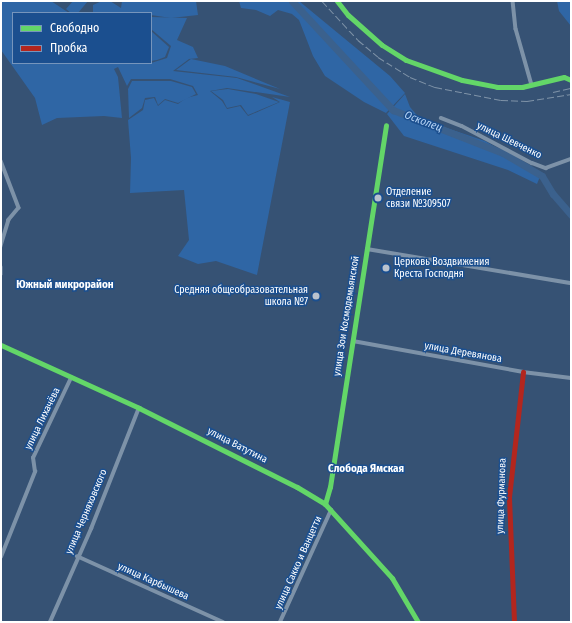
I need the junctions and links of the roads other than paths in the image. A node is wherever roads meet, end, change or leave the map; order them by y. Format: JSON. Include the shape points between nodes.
{"nodes":[{"id":1,"x":337,"y":1,"type":"edge"},
{"id":2,"x":513,"y":1,"type":"edge"},
{"id":3,"x":571,"y":80,"type":"edge"},
{"id":4,"x":532,"y":85,"type":"junction"},
{"id":5,"x":441,"y":118,"type":"dead end"},
{"id":6,"x":386,"y":124,"type":"dead end"},
{"id":7,"x":571,"y":159,"type":"edge"},
{"id":8,"x":1,"y":161,"type":"edge"},
{"id":9,"x":1,"y":247,"type":"edge"},
{"id":10,"x":367,"y":248,"type":"junction"},
{"id":11,"x":1,"y":267,"type":"edge"},
{"id":12,"x":1,"y":274,"type":"edge"},
{"id":13,"x":571,"y":283,"type":"edge"},
{"id":14,"x":353,"y":342,"type":"junction"},
{"id":15,"x":1,"y":344,"type":"edge"},
{"id":16,"x":523,"y":372,"type":"junction"},
{"id":17,"x":71,"y":378,"type":"junction"},
{"id":18,"x":571,"y":378,"type":"edge"},
{"id":19,"x":139,"y":408,"type":"junction"},
{"id":20,"x":325,"y":504,"type":"junction"},
{"id":21,"x":331,"y":510,"type":"junction"},
{"id":22,"x":77,"y":556,"type":"junction"},
{"id":23,"x":1,"y":557,"type":"edge"},
{"id":24,"x":50,"y":622,"type":"edge"},
{"id":25,"x":223,"y":622,"type":"edge"},
{"id":26,"x":280,"y":622,"type":"edge"},
{"id":27,"x":418,"y":622,"type":"edge"},
{"id":28,"x":514,"y":622,"type":"edge"}],
"edges":[{"from":1,"to":4,"type":"street","via":[[352,19],[382,46],[406,60],[462,80]]},
{"from":2,"to":4,"type":"street","via":[[516,29]]},
{"from":3,"to":4,"type":"street","via":[[564,77]]},
{"from":5,"to":7,"type":"street","name":"улица Шевченко","via":[[546,168]]},
{"from":6,"to":10,"type":"street","name":"улица Зои Космодемьянской"},
{"from":8,"to":9,"type":"street","via":[[19,208],[9,220]]},
{"from":10,"to":13,"type":"street"},
{"from":10,"to":14,"type":"street","name":"улица Зои Космодемьянской"},
{"from":11,"to":12,"type":"street"},
{"from":14,"to":16,"type":"street","name":"улица Деревянова"},
{"from":14,"to":20,"type":"street","name":"улица Зои Космодемьянской","via":[[330,487]]},
{"from":15,"to":17,"type":"street","name":"улица Ватутина"},
{"from":16,"to":18,"type":"street","name":"улица Деревянова"},
{"from":16,"to":28,"type":"street","name":"улица Фурманова","via":[[509,497]]},
{"from":17,"to":19,"type":"street","name":"улица Ватутина"},
{"from":17,"to":23,"type":"street","name":"улица Лихачёва","via":[[33,458],[35,472]]},
{"from":19,"to":20,"type":"street","name":"улица Ватутина","via":[[298,487]]},
{"from":19,"to":22,"type":"street","name":"улица Черняховского","via":[[91,529]]},
{"from":20,"to":21,"type":"street","name":"улица Ватутина"},
{"from":21,"to":26,"type":"street","name":"улица Сакко и Ванцетти"},
{"from":21,"to":27,"type":"street","name":"улица Ватутина","via":[[392,578]]},
{"from":22,"to":24,"type":"street","name":"улица Черняховского"},
{"from":22,"to":25,"type":"street","name":"улица Карбышева"}]}
